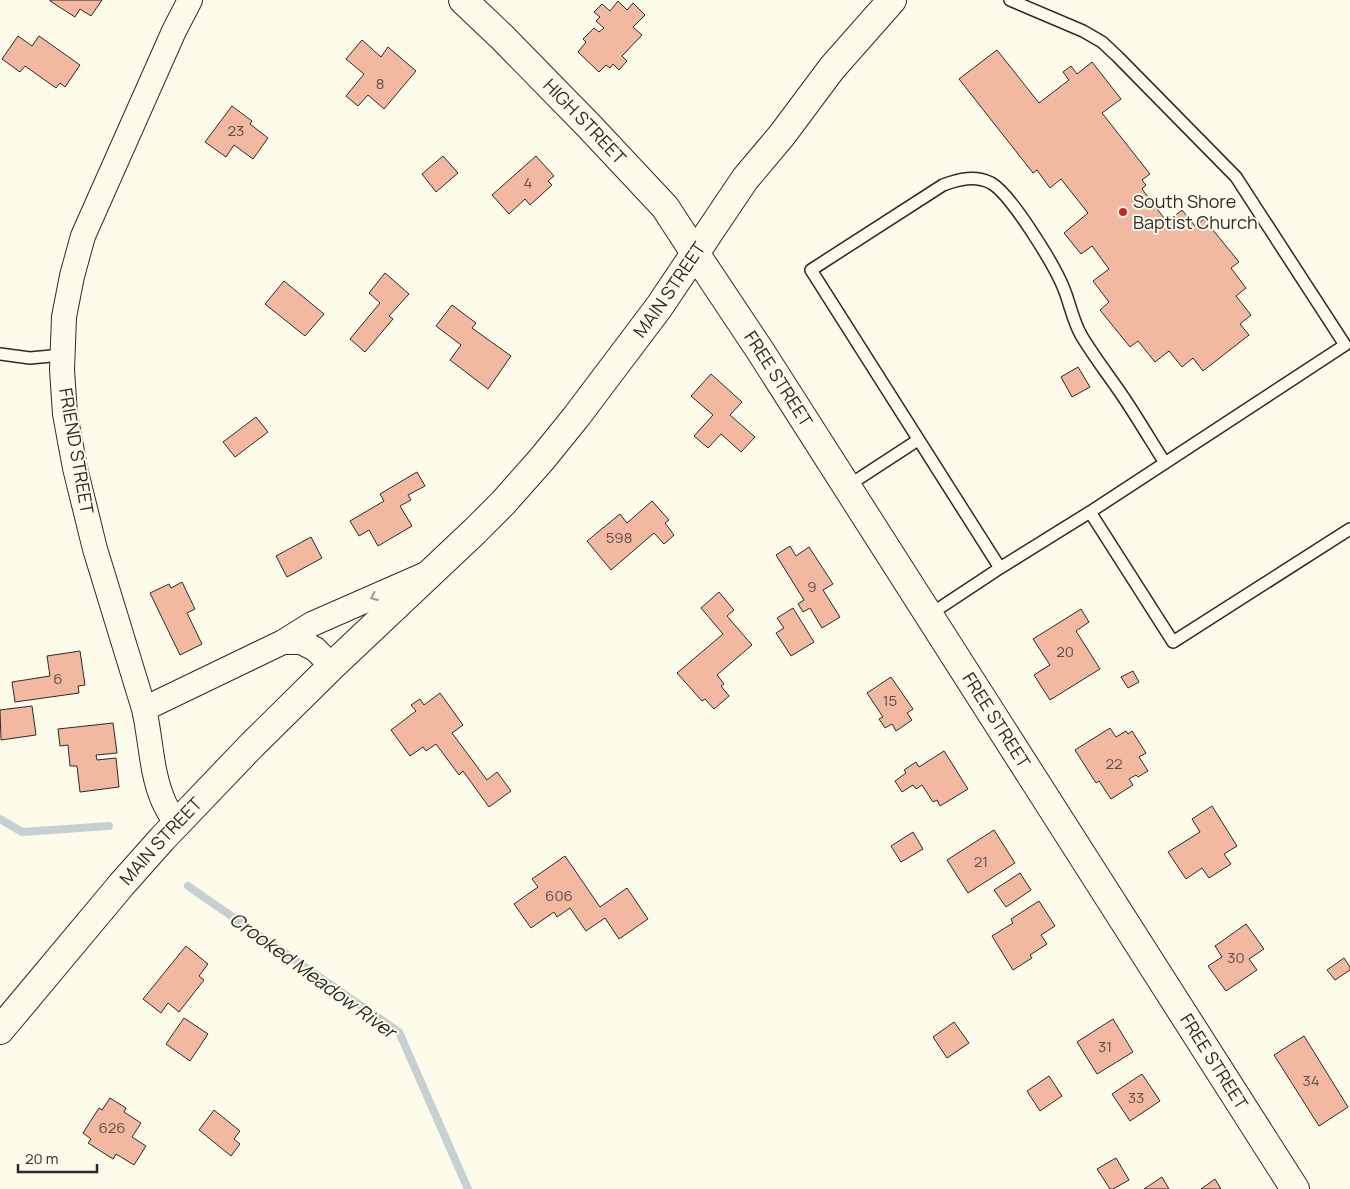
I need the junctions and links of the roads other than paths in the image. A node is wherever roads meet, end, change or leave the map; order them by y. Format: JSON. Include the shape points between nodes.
{"nodes":[{"id":1,"x":190,"y":0,"type":"edge"},
{"id":2,"x":463,"y":0,"type":"edge"},
{"id":3,"x":892,"y":0,"type":"edge"},
{"id":4,"x":1010,"y":0,"type":"edge"},
{"id":5,"x":695,"y":252,"type":"junction"},
{"id":6,"x":1348,"y":349,"type":"edge"},
{"id":7,"x":0,"y":354,"type":"edge"},
{"id":8,"x":62,"y":355,"type":"junction"},
{"id":9,"x":918,"y":440,"type":"junction"},
{"id":10,"x":1165,"y":462,"type":"junction"},
{"id":11,"x":846,"y":487,"type":"junction"},
{"id":12,"x":1090,"y":512,"type":"junction"},
{"id":13,"x":1350,"y":529,"type":"edge"},
{"id":14,"x":1000,"y":568,"type":"junction"},
{"id":15,"x":435,"y":570,"type":"junction"},
{"id":16,"x":928,"y":615,"type":"junction"},
{"id":17,"x":283,"y":642,"type":"junction"},
{"id":18,"x":332,"y":666,"type":"junction"},
{"id":19,"x":144,"y":709,"type":"junction"},
{"id":20,"x":176,"y":824,"type":"junction"},
{"id":21,"x":0,"y":1030,"type":"edge"},
{"id":22,"x":1295,"y":1189,"type":"edge"}],
"edges":[{"from":1,"to":8,"type":"street","name":"FRIEND STREET","via":[[83,236],[64,317]]},
{"from":2,"to":5,"type":"main road","name":"HIGH STREET","via":[[665,207]]},
{"from":3,"to":5,"type":"main road","name":"MAIN STREET","via":[[832,68],[745,179]]},
{"from":4,"to":6,"type":"lane","via":[[1102,42],[1236,177]]},
{"from":5,"to":11,"type":"main road","name":"FREE STREET"},
{"from":5,"to":15,"type":"main road","name":"MAIN STREET","via":[[659,307],[542,459]]},
{"from":6,"to":10,"type":"lane"},
{"from":7,"to":8,"type":"lane","via":[[30,358]]},
{"from":8,"to":19,"type":"street","name":"FRIEND STREET","via":[[65,414],[75,468],[95,548]]},
{"from":9,"to":10,"type":"lane","via":[[811,270],[943,184],[975,178],[991,184],[1007,196],[1026,224],[1054,267],[1081,334]]},
{"from":9,"to":11,"type":"lane"},
{"from":9,"to":14,"type":"lane"},
{"from":10,"to":12,"type":"lane"},
{"from":11,"to":16,"type":"main road","name":"FREE STREET"},
{"from":12,"to":13,"type":"lane","via":[[1173,642]]},
{"from":12,"to":14,"type":"lane"},
{"from":14,"to":16,"type":"lane"},
{"from":15,"to":17,"type":"street","name":"MAIN STREET","one_way":true,"via":[[312,624]]},
{"from":15,"to":18,"type":"main road","name":"MAIN STREET"},
{"from":16,"to":22,"type":"main road","name":"FREE STREET"},
{"from":17,"to":18,"type":"street","via":[[301,642],[315,649]]},
{"from":17,"to":19,"type":"street","name":"MAIN STREET"},
{"from":18,"to":20,"type":"main road","name":"MAIN STREET"},
{"from":19,"to":20,"type":"street","name":"FRIEND STREET","via":[[155,773],[163,800]]},
{"from":20,"to":21,"type":"main road","name":"MAIN STREET"}]}
